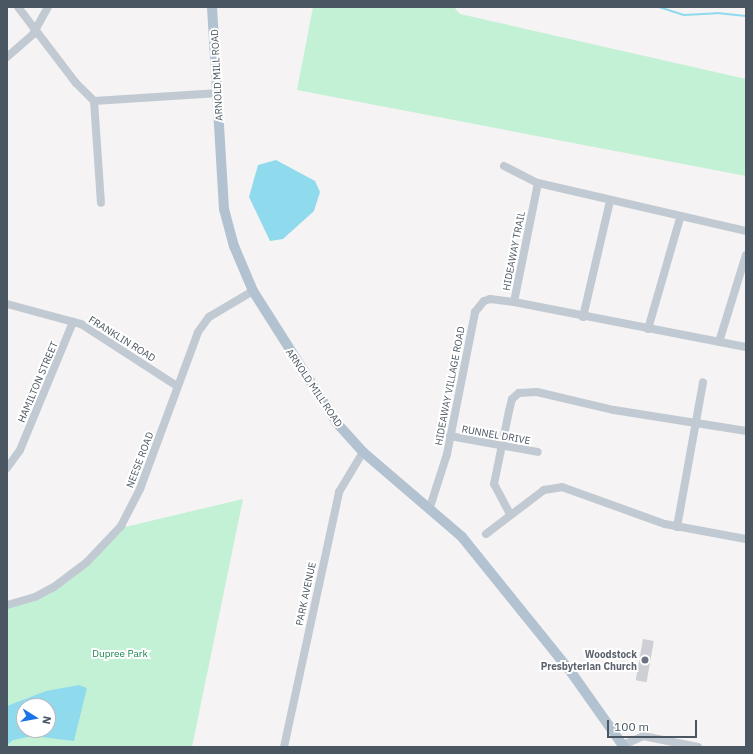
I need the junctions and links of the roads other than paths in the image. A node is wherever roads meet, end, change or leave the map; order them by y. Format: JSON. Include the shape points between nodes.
{"nodes":[{"id":1,"x":18,"y":7,"type":"edge"},
{"id":2,"x":48,"y":7,"type":"edge"},
{"id":3,"x":212,"y":7,"type":"edge"},
{"id":4,"x":35,"y":29,"type":"junction"},
{"id":5,"x":7,"y":57,"type":"edge"},
{"id":6,"x":219,"y":94,"type":"junction"},
{"id":7,"x":94,"y":101,"type":"junction"},
{"id":8,"x":504,"y":166,"type":"dead end"},
{"id":9,"x":538,"y":183,"type":"junction"},
{"id":10,"x":610,"y":201,"type":"junction"},
{"id":11,"x":101,"y":203,"type":"dead end"},
{"id":12,"x":680,"y":218,"type":"junction"},
{"id":13,"x":746,"y":231,"type":"edge"},
{"id":14,"x":746,"y":255,"type":"edge"},
{"id":15,"x":253,"y":291,"type":"junction"},
{"id":16,"x":514,"y":302,"type":"junction"},
{"id":17,"x":7,"y":304,"type":"edge"},
{"id":18,"x":583,"y":317,"type":"junction"},
{"id":19,"x":73,"y":322,"type":"junction"},
{"id":20,"x":648,"y":329,"type":"junction"},
{"id":21,"x":718,"y":342,"type":"junction"},
{"id":22,"x":746,"y":347,"type":"edge"},
{"id":23,"x":703,"y":382,"type":"dead end"},
{"id":24,"x":176,"y":386,"type":"junction"},
{"id":25,"x":696,"y":422,"type":"junction"},
{"id":26,"x":746,"y":431,"type":"edge"},
{"id":27,"x":450,"y":436,"type":"junction"},
{"id":28,"x":500,"y":447,"type":"junction"},
{"id":29,"x":364,"y":452,"type":"junction"},
{"id":30,"x":538,"y":452,"type":"dead end"},
{"id":31,"x":7,"y":468,"type":"edge"},
{"id":32,"x":430,"y":507,"type":"junction"},
{"id":33,"x":510,"y":514,"type":"junction"},
{"id":34,"x":677,"y":527,"type":"junction"},
{"id":35,"x":486,"y":534,"type":"dead end"},
{"id":36,"x":746,"y":539,"type":"edge"},
{"id":37,"x":7,"y":605,"type":"edge"},
{"id":38,"x":624,"y":746,"type":"edge"},
{"id":39,"x":284,"y":747,"type":"edge"},
{"id":40,"x":698,"y":747,"type":"edge"}],
"edges":[{"from":1,"to":4,"type":"street"},
{"from":2,"to":4,"type":"street"},
{"from":3,"to":6,"type":"main road","name":"ARNOLD MILL ROAD"},
{"from":4,"to":5,"type":"street"},
{"from":4,"to":7,"type":"street"},
{"from":6,"to":7,"type":"street"},
{"from":6,"to":15,"type":"main road","name":"ARNOLD MILL ROAD","via":[[224,209],[234,246]]},
{"from":7,"to":11,"type":"street"},
{"from":8,"to":9,"type":"street"},
{"from":9,"to":10,"type":"street"},
{"from":9,"to":16,"type":"street","name":"HIDEAWAY TRAIL"},
{"from":10,"to":12,"type":"street"},
{"from":10,"to":18,"type":"street"},
{"from":12,"to":13,"type":"street"},
{"from":12,"to":20,"type":"street"},
{"from":14,"to":21,"type":"street"},
{"from":15,"to":24,"type":"street","name":"NEESE ROAD","via":[[209,317],[194,339]]},
{"from":15,"to":29,"type":"main road","name":"ARNOLD MILL ROAD","via":[[319,399]]},
{"from":16,"to":18,"type":"street","name":"HIDEAWAY TRAIL"},
{"from":16,"to":27,"type":"street","name":"HIDEAWAY VILLAGE ROAD","via":[[490,299],[475,312]]},
{"from":17,"to":19,"type":"street","name":"FRANKLIN ROAD"},
{"from":18,"to":20,"type":"street","name":"HIDEAWAY TRAIL"},
{"from":19,"to":24,"type":"street","name":"FRANKLIN ROAD","via":[[115,344]]},
{"from":19,"to":31,"type":"street","name":"HAMILTON STREET","via":[[20,450]]},
{"from":20,"to":21,"type":"street","name":"HIDEAWAY TRAIL"},
{"from":21,"to":22,"type":"street","name":"HIDEAWAY TRAIL"},
{"from":23,"to":25,"type":"street"},
{"from":24,"to":37,"type":"street","name":"NEESE ROAD","via":[[140,489],[121,526],[92,557],[59,583],[35,597]]},
{"from":25,"to":26,"type":"street"},
{"from":25,"to":28,"type":"street","via":[[614,410],[529,390],[512,400]]},
{"from":25,"to":34,"type":"street"},
{"from":27,"to":28,"type":"street","name":"RUNNEL DRIVE"},
{"from":27,"to":32,"type":"street","name":"HIDEAWAY VILLAGE ROAD","via":[[437,493]]},
{"from":28,"to":30,"type":"street","name":"RUNNEL DRIVE"},
{"from":28,"to":33,"type":"street","via":[[494,484]]},
{"from":29,"to":32,"type":"main road","name":"ARNOLD MILL ROAD"},
{"from":29,"to":39,"type":"street","name":"PARK AVENUE","via":[[339,492]]},
{"from":32,"to":38,"type":"main road","name":"ARNOLD MILL ROAD","via":[[462,537],[490,570],[571,672]]},
{"from":33,"to":34,"type":"street","via":[[544,490],[562,487]]},
{"from":33,"to":35,"type":"street"},
{"from":34,"to":36,"type":"street"},
{"from":38,"to":40,"type":"street","via":[[643,736]]}]}
